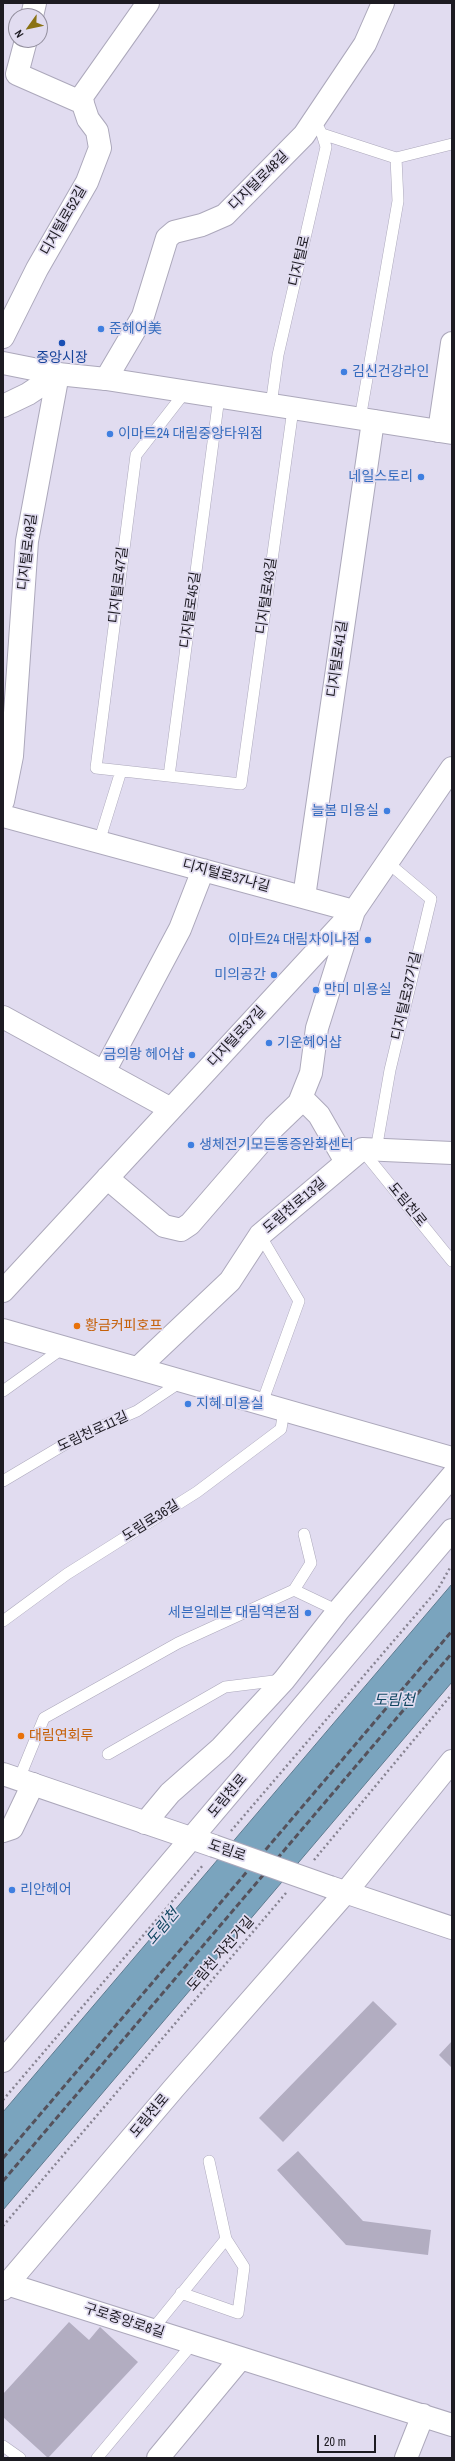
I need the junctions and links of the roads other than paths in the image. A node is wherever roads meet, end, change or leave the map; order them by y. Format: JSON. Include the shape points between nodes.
{"nodes":[{"id":1,"x":148,"y":3,"type":"edge"},
{"id":2,"x":383,"y":3,"type":"edge"},
{"id":3,"x":24,"y":48,"type":"edge"},
{"id":4,"x":83,"y":103,"type":"junction"},
{"id":5,"x":318,"y":127,"type":"junction"},
{"id":6,"x":452,"y":144,"type":"edge"},
{"id":7,"x":396,"y":158,"type":"junction"},
{"id":8,"x":3,"y":337,"type":"edge"},
{"id":9,"x":452,"y":343,"type":"edge"},
{"id":10,"x":3,"y":363,"type":"edge"},
{"id":11,"x":58,"y":374,"type":"junction"},
{"id":12,"x":106,"y":379,"type":"junction"},
{"id":13,"x":185,"y":392,"type":"junction"},
{"id":14,"x":220,"y":397,"type":"junction"},
{"id":15,"x":271,"y":405,"type":"junction"},
{"id":16,"x":3,"y":406,"type":"edge"},
{"id":17,"x":293,"y":408,"type":"junction"},
{"id":18,"x":366,"y":420,"type":"junction"},
{"id":19,"x":446,"y":432,"type":"edge"},
{"id":20,"x":8,"y":730,"type":"edge"},
{"id":21,"x":452,"y":768,"type":"edge"},
{"id":22,"x":121,"y":771,"type":"junction"},
{"id":23,"x":169,"y":776,"type":"junction"},
{"id":24,"x":3,"y":801,"type":"edge"},
{"id":25,"x":3,"y":816,"type":"edge"},
{"id":26,"x":99,"y":842,"type":"junction"},
{"id":27,"x":387,"y":862,"type":"junction"},
{"id":28,"x":203,"y":870,"type":"junction"},
{"id":29,"x":304,"y":897,"type":"junction"},
{"id":30,"x":354,"y":910,"type":"junction"},
{"id":31,"x":3,"y":1017,"type":"edge"},
{"id":32,"x":104,"y":1072,"type":"junction"},
{"id":33,"x":302,"y":1098,"type":"junction"},
{"id":34,"x":171,"y":1109,"type":"junction"},
{"id":35,"x":452,"y":1153,"type":"edge"},
{"id":36,"x":361,"y":1154,"type":"junction"},
{"id":37,"x":107,"y":1178,"type":"junction"},
{"id":38,"x":260,"y":1235,"type":"junction"},
{"id":39,"x":452,"y":1261,"type":"edge"},
{"id":40,"x":3,"y":1291,"type":"edge"},
{"id":41,"x":3,"y":1330,"type":"edge"},
{"id":42,"x":64,"y":1347,"type":"junction"},
{"id":43,"x":138,"y":1368,"type":"junction"},
{"id":44,"x":182,"y":1381,"type":"junction"},
{"id":45,"x":3,"y":1391,"type":"edge"},
{"id":46,"x":262,"y":1404,"type":"junction"},
{"id":47,"x":284,"y":1410,"type":"junction"},
{"id":48,"x":452,"y":1458,"type":"edge"},
{"id":49,"x":452,"y":1476,"type":"edge"},
{"id":50,"x":3,"y":1481,"type":"edge"},
{"id":51,"x":452,"y":1530,"type":"edge"},
{"id":52,"x":304,"y":1534,"type":"dead end"},
{"id":53,"x":294,"y":1590,"type":"junction"},
{"id":54,"x":338,"y":1611,"type":"junction"},
{"id":55,"x":3,"y":1621,"type":"edge"},
{"id":56,"x":284,"y":1680,"type":"junction"},
{"id":57,"x":108,"y":1754,"type":"dead end"},
{"id":58,"x":452,"y":1761,"type":"edge"},
{"id":59,"x":18,"y":1779,"type":"edge"},
{"id":60,"x":145,"y":1823,"type":"junction"},
{"id":61,"x":3,"y":1831,"type":"edge"},
{"id":62,"x":192,"y":1839,"type":"junction"},
{"id":63,"x":338,"y":1889,"type":"junction"},
{"id":64,"x":452,"y":1928,"type":"edge"},
{"id":65,"x":3,"y":2061,"type":"edge"},
{"id":66,"x":209,"y":2161,"type":"dead end"},
{"id":67,"x":226,"y":2239,"type":"junction"},
{"id":68,"x":5,"y":2286,"type":"edge"},
{"id":69,"x":182,"y":2293,"type":"junction"},
{"id":70,"x":152,"y":2330,"type":"junction"},
{"id":71,"x":193,"y":2343,"type":"junction"},
{"id":72,"x":241,"y":2358,"type":"junction"},
{"id":73,"x":422,"y":2415,"type":"junction"},
{"id":74,"x":452,"y":2425,"type":"edge"},
{"id":75,"x":3,"y":2446,"type":"edge"},
{"id":76,"x":20,"y":2458,"type":"edge"},
{"id":77,"x":98,"y":2458,"type":"edge"},
{"id":78,"x":158,"y":2458,"type":"edge"},
{"id":79,"x":406,"y":2458,"type":"edge"}],
"edges":[{"from":1,"to":4,"type":"street","via":[[82,98]]},
{"from":2,"to":5,"type":"street","name":"디지털로48길","via":[[365,44]]},
{"from":3,"to":4,"type":"street","via":[[18,74]]},
{"from":4,"to":8,"type":"street","name":"디지털로52길","via":[[88,119],[98,131],[100,148],[87,182],[37,269]]},
{"from":5,"to":7,"type":"lane"},
{"from":5,"to":12,"type":"street","name":"디지털로48길","via":[[304,135],[225,215],[202,225],[174,232],[167,238],[143,316]]},
{"from":5,"to":15,"type":"lane","name":"디지털로","via":[[326,147],[278,355]]},
{"from":6,"to":7,"type":"lane"},
{"from":7,"to":18,"type":"lane","via":[[398,201]]},
{"from":9,"to":19,"type":"street"},
{"from":10,"to":11,"type":"street"},
{"from":11,"to":12,"type":"street"},
{"from":11,"to":16,"type":"street","via":[[28,394]]},
{"from":11,"to":20,"type":"street","name":"디지털로49길","via":[[27,541]]},
{"from":12,"to":13,"type":"street"},
{"from":13,"to":14,"type":"street"},
{"from":13,"to":22,"type":"lane","name":"디지털로47길","via":[[136,455],[96,768]]},
{"from":14,"to":15,"type":"street"},
{"from":14,"to":23,"type":"lane","name":"디지털로45길"},
{"from":15,"to":17,"type":"street"},
{"from":17,"to":18,"type":"street"},
{"from":17,"to":23,"type":"lane","name":"디지털로43길","via":[[241,784]]},
{"from":18,"to":19,"type":"street"},
{"from":18,"to":29,"type":"street","name":"디지털로41길"},
{"from":20,"to":24,"type":"street","name":"디지털로49길","via":[[12,756]]},
{"from":21,"to":27,"type":"street","name":"디지털로37길"},
{"from":22,"to":23,"type":"lane"},
{"from":22,"to":26,"type":"lane"},
{"from":25,"to":26,"type":"street","name":"디지털로37나길"},
{"from":26,"to":28,"type":"street","name":"디지털로37나길"},
{"from":27,"to":30,"type":"street","name":"디지털로37길"},
{"from":27,"to":36,"type":"lane","name":"디지털로37가길","via":[[430,899],[390,1070]]},
{"from":28,"to":29,"type":"street","name":"디지털로37나길"},
{"from":28,"to":32,"type":"street","via":[[180,929]]},
{"from":29,"to":30,"type":"street","name":"디지털로37나길"},
{"from":30,"to":33,"type":"street","via":[[318,1028],[311,1072]]},
{"from":30,"to":34,"type":"street","name":"디지털로37길"},
{"from":31,"to":32,"type":"street"},
{"from":32,"to":34,"type":"street"},
{"from":33,"to":36,"type":"street"},
{"from":33,"to":37,"type":"street","via":[[190,1224],[181,1230],[164,1226]]},
{"from":34,"to":37,"type":"street","name":"디지털로37길"},
{"from":35,"to":36,"type":"street"},
{"from":36,"to":38,"type":"street","name":"도림천로13길"},
{"from":36,"to":39,"type":"lane","name":"도림천로"},
{"from":37,"to":40,"type":"street","name":"디지털로37길"},
{"from":38,"to":43,"type":"street","name":"도림천로13길","via":[[230,1281]]},
{"from":38,"to":46,"type":"lane","via":[[299,1301]]},
{"from":41,"to":42,"type":"street"},
{"from":42,"to":43,"type":"street"},
{"from":42,"to":45,"type":"lane"},
{"from":43,"to":44,"type":"street"},
{"from":44,"to":46,"type":"street"},
{"from":44,"to":50,"type":"lane","name":"도림천로11길","via":[[137,1412],[77,1437]]},
{"from":46,"to":47,"type":"street"},
{"from":47,"to":48,"type":"street"},
{"from":47,"to":55,"type":"lane","name":"도림로36길","via":[[281,1429],[197,1492],[67,1574]]},
{"from":49,"to":54,"type":"street"},
{"from":51,"to":62,"type":"street","name":"도림천로"},
{"from":52,"to":53,"type":"lane","via":[[311,1563]]},
{"from":53,"to":54,"type":"lane"},
{"from":53,"to":59,"type":"lane","via":[[178,1642],[44,1718]]},
{"from":54,"to":56,"type":"street"},
{"from":56,"to":57,"type":"lane","via":[[225,1687]]},
{"from":56,"to":60,"type":"street","via":[[221,1748],[170,1793]]},
{"from":58,"to":63,"type":"street","name":"도림천로"},
{"from":59,"to":60,"type":"street","name":"도림로"},
{"from":59,"to":61,"type":"street","via":[[12,1828]]},
{"from":60,"to":62,"type":"street","name":"도림로"},
{"from":62,"to":63,"type":"street","name":"도림로","bridge":true},
{"from":62,"to":65,"type":"street","name":"도림천로"},
{"from":63,"to":64,"type":"street","name":"도림로"},
{"from":63,"to":68,"type":"street","name":"도림천로","via":[[174,2088]]},
{"from":66,"to":67,"type":"lane"},
{"from":67,"to":69,"type":"lane"},
{"from":67,"to":69,"type":"lane","via":[[244,2267],[238,2313]]},
{"from":68,"to":70,"type":"street","name":"구로중앙로8길"},
{"from":69,"to":70,"type":"lane"},
{"from":70,"to":71,"type":"street","name":"구로중앙로8길"},
{"from":71,"to":72,"type":"street","name":"구로중앙로8길"},
{"from":71,"to":77,"type":"lane"},
{"from":72,"to":73,"type":"street","name":"구로중앙로8길"},
{"from":72,"to":78,"type":"street"},
{"from":73,"to":74,"type":"street","name":"구로중앙로8길"},
{"from":73,"to":79,"type":"street"},
{"from":75,"to":76,"type":"lane"}]}
